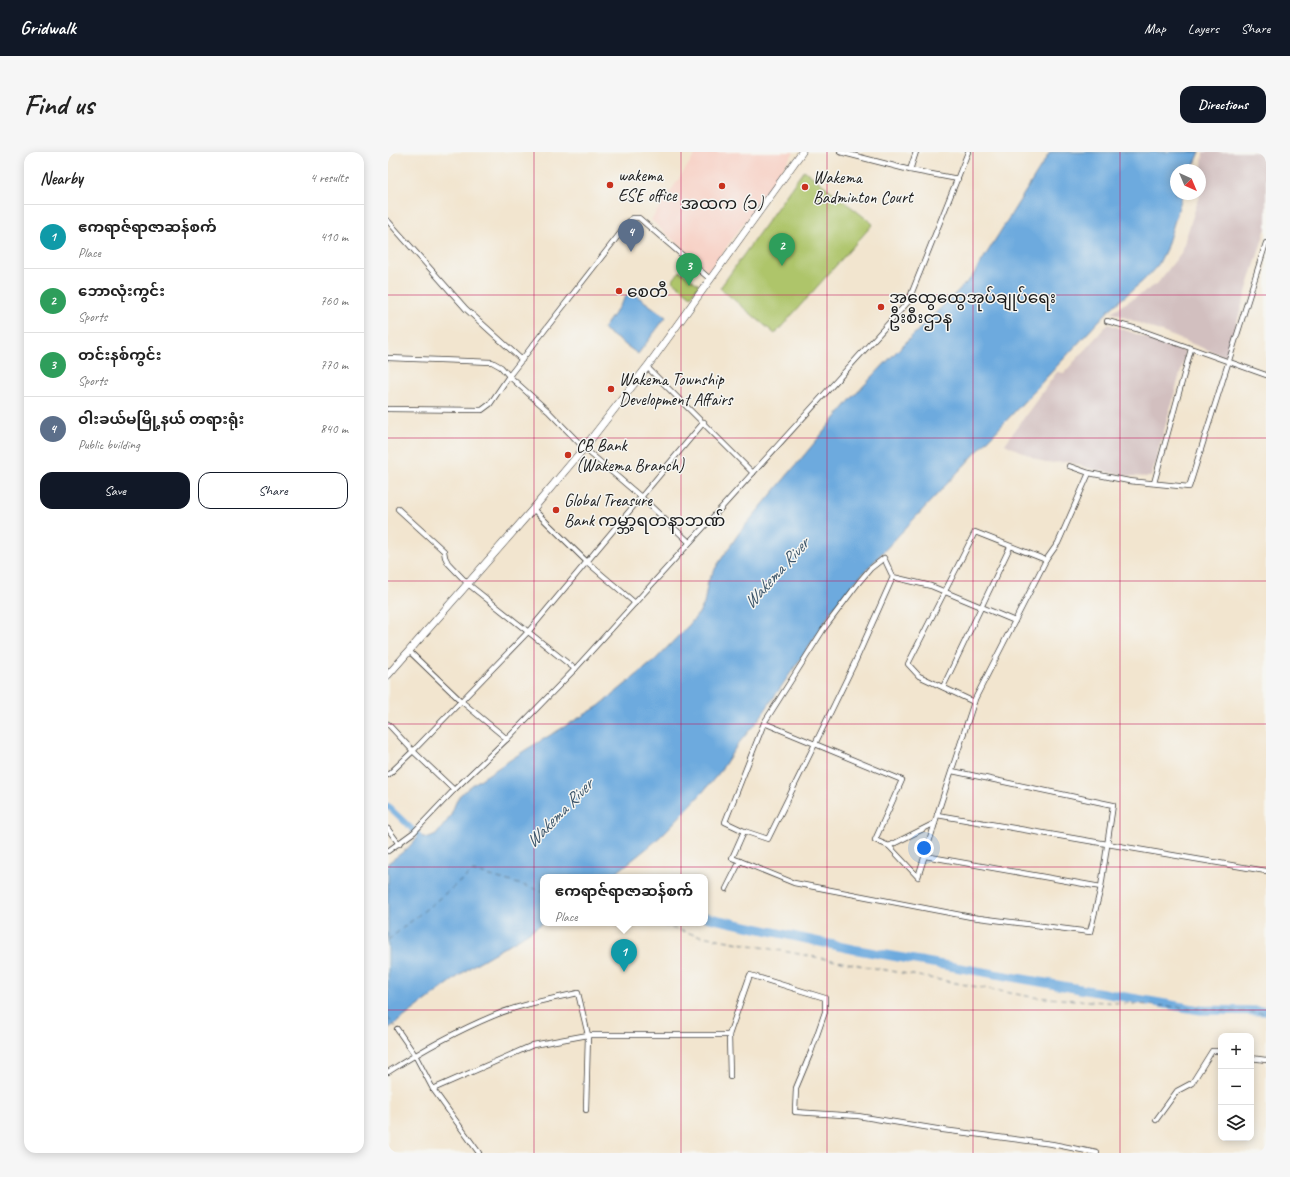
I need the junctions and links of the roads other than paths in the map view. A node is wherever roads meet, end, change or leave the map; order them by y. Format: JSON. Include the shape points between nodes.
{"nodes":[{"id":1,"x":802,"y":152,"type":"edge"},
{"id":2,"x":840,"y":152,"type":"edge"},
{"id":3,"x":866,"y":152,"type":"edge"},
{"id":4,"x":916,"y":152,"type":"edge"},
{"id":5,"x":968,"y":152,"type":"edge"},
{"id":6,"x":863,"y":157,"type":"junction"},
{"id":7,"x":910,"y":170,"type":"junction"},
{"id":8,"x":958,"y":179,"type":"junction"},
{"id":9,"x":388,"y":221,"type":"edge"},
{"id":10,"x":1266,"y":243,"type":"edge"},
{"id":11,"x":710,"y":279,"type":"junction"},
{"id":12,"x":1108,"y":321,"type":"dead end"},
{"id":13,"x":1191,"y":349,"type":"junction"},
{"id":14,"x":388,"y":358,"type":"edge"},
{"id":15,"x":522,"y":360,"type":"junction"},
{"id":16,"x":1229,"y":362,"type":"junction"},
{"id":17,"x":647,"y":367,"type":"junction"},
{"id":18,"x":1266,"y":375,"type":"edge"},
{"id":19,"x":509,"y":376,"type":"junction"},
{"id":20,"x":388,"y":409,"type":"edge"},
{"id":21,"x":704,"y":422,"type":"junction"},
{"id":22,"x":584,"y":448,"type":"junction"},
{"id":23,"x":1069,"y":466,"type":"dead end"},
{"id":24,"x":753,"y":473,"type":"junction"},
{"id":25,"x":1089,"y":473,"type":"junction"},
{"id":26,"x":1154,"y":484,"type":"junction"},
{"id":27,"x":641,"y":497,"type":"junction"},
{"id":28,"x":398,"y":509,"type":"dead end"},
{"id":29,"x":533,"y":509,"type":"junction"},
{"id":30,"x":689,"y":542,"type":"junction"},
{"id":31,"x":1010,"y":547,"type":"junction"},
{"id":32,"x":1046,"y":560,"type":"junction"},
{"id":33,"x":587,"y":562,"type":"junction"},
{"id":34,"x":893,"y":577,"type":"junction"},
{"id":35,"x":468,"y":584,"type":"junction"},
{"id":36,"x":945,"y":592,"type":"junction"},
{"id":37,"x":635,"y":603,"type":"junction"},
{"id":38,"x":981,"y":607,"type":"junction"},
{"id":39,"x":1015,"y":621,"type":"junction"},
{"id":40,"x":528,"y":632,"type":"junction"},
{"id":41,"x":409,"y":652,"type":"junction"},
{"id":42,"x":575,"y":669,"type":"junction"},
{"id":43,"x":388,"y":675,"type":"edge"},
{"id":44,"x":943,"y":687,"type":"junction"},
{"id":45,"x":461,"y":701,"type":"junction"},
{"id":46,"x":974,"y":702,"type":"junction"},
{"id":47,"x":764,"y":723,"type":"junction"},
{"id":48,"x":388,"y":724,"type":"edge"},
{"id":49,"x":507,"y":739,"type":"junction"},
{"id":50,"x":815,"y":744,"type":"junction"},
{"id":51,"x":413,"y":751,"type":"junction"},
{"id":52,"x":952,"y":771,"type":"junction"},
{"id":53,"x":388,"y":775,"type":"edge"},
{"id":54,"x":454,"y":790,"type":"junction"},
{"id":55,"x":936,"y":815,"type":"junction"},
{"id":56,"x":935,"y":823,"type":"junction"},
{"id":57,"x":388,"y":829,"type":"edge"},
{"id":58,"x":744,"y":831,"type":"junction"},
{"id":59,"x":399,"y":844,"type":"junction"},
{"id":60,"x":1107,"y":844,"type":"junction"},
{"id":61,"x":889,"y":846,"type":"junction"},
{"id":62,"x":388,"y":851,"type":"edge"},
{"id":63,"x":925,"y":856,"type":"junction"},
{"id":64,"x":740,"y":861,"type":"junction"},
{"id":65,"x":1266,"y":871,"type":"edge"},
{"id":66,"x":1101,"y":887,"type":"junction"},
{"id":67,"x":726,"y":889,"type":"dead end"},
{"id":68,"x":397,"y":1029,"type":"dead end"},
{"id":69,"x":588,"y":1035,"type":"junction"},
{"id":70,"x":729,"y":1035,"type":"junction"},
{"id":71,"x":1218,"y":1050,"type":"edge"},
{"id":72,"x":415,"y":1055,"type":"junction"},
{"id":73,"x":1254,"y":1058,"type":"edge"},
{"id":74,"x":1266,"y":1060,"type":"edge"},
{"id":75,"x":388,"y":1072,"type":"edge"},
{"id":76,"x":730,"y":1077,"type":"dead end"},
{"id":77,"x":433,"y":1089,"type":"junction"},
{"id":78,"x":586,"y":1110,"type":"dead end"},
{"id":79,"x":1156,"y":1120,"type":"dead end"},
{"id":80,"x":479,"y":1153,"type":"edge"},
{"id":81,"x":1097,"y":1153,"type":"edge"}],
"edges":[{"from":1,"to":11,"type":"street"},
{"from":2,"to":6,"type":"street"},
{"from":3,"to":6,"type":"street"},
{"from":4,"to":7,"type":"street"},
{"from":5,"to":8,"type":"street"},
{"from":6,"to":7,"type":"street"},
{"from":7,"to":8,"type":"street"},
{"from":8,"to":24,"type":"street","via":[[908,302]]},
{"from":9,"to":15,"type":"street","via":[[466,309]]},
{"from":10,"to":16,"type":"street"},
{"from":11,"to":15,"type":"street","via":[[639,218],[632,218]]},
{"from":11,"to":17,"type":"street"},
{"from":12,"to":13,"type":"street"},
{"from":13,"to":16,"type":"street"},
{"from":13,"to":26,"type":"street"},
{"from":14,"to":19,"type":"street","via":[[492,362]]},
{"from":15,"to":19,"type":"street"},
{"from":16,"to":18,"type":"street"},
{"from":16,"to":26,"type":"street","via":[[1190,487]]},
{"from":17,"to":21,"type":"street"},
{"from":17,"to":22,"type":"street"},
{"from":19,"to":20,"type":"street","via":[[490,404],[482,410]]},
{"from":19,"to":22,"type":"street"},
{"from":21,"to":24,"type":"street"},
{"from":21,"to":27,"type":"street"},
{"from":22,"to":27,"type":"street"},
{"from":22,"to":29,"type":"street"},
{"from":23,"to":25,"type":"street"},
{"from":24,"to":30,"type":"street"},
{"from":25,"to":26,"type":"street"},
{"from":25,"to":32,"type":"street","via":[[1058,543]]},
{"from":27,"to":30,"type":"street"},
{"from":27,"to":33,"type":"street"},
{"from":28,"to":35,"type":"street","via":[[444,551],[448,563]]},
{"from":29,"to":33,"type":"street"},
{"from":29,"to":35,"type":"street"},
{"from":30,"to":37,"type":"street"},
{"from":31,"to":32,"type":"street"},
{"from":31,"to":36,"type":"street","via":[[975,532]]},
{"from":31,"to":38,"type":"street"},
{"from":32,"to":39,"type":"street"},
{"from":33,"to":37,"type":"street"},
{"from":33,"to":40,"type":"street"},
{"from":34,"to":36,"type":"street"},
{"from":34,"to":47,"type":"street","via":[[884,558],[870,569],[824,630]]},
{"from":34,"to":50,"type":"street"},
{"from":35,"to":40,"type":"street"},
{"from":35,"to":41,"type":"street"},
{"from":36,"to":38,"type":"street"},
{"from":36,"to":44,"type":"street","via":[[908,664],[919,676]]},
{"from":37,"to":42,"type":"street"},
{"from":38,"to":39,"type":"street"},
{"from":38,"to":44,"type":"street"},
{"from":39,"to":46,"type":"street"},
{"from":40,"to":42,"type":"street"},
{"from":40,"to":45,"type":"street"},
{"from":41,"to":43,"type":"street"},
{"from":41,"to":45,"type":"street"},
{"from":42,"to":49,"type":"street"},
{"from":44,"to":46,"type":"street"},
{"from":45,"to":49,"type":"street"},
{"from":45,"to":51,"type":"street"},
{"from":46,"to":52,"type":"street"},
{"from":47,"to":50,"type":"street"},
{"from":47,"to":58,"type":"street","via":[[725,822]]},
{"from":48,"to":51,"type":"street"},
{"from":49,"to":54,"type":"street"},
{"from":50,"to":58,"type":"street","via":[[768,839]]},
{"from":50,"to":61,"type":"street","via":[[902,780],[875,840]]},
{"from":51,"to":53,"type":"street"},
{"from":51,"to":54,"type":"street"},
{"from":52,"to":55,"type":"street"},
{"from":52,"to":60,"type":"street","via":[[1113,805]]},
{"from":54,"to":59,"type":"street"},
{"from":55,"to":56,"type":"street"},
{"from":55,"to":60,"type":"street"},
{"from":56,"to":61,"type":"street"},
{"from":56,"to":63,"type":"street"},
{"from":57,"to":59,"type":"street"},
{"from":58,"to":64,"type":"street","via":[[732,858]]},
{"from":59,"to":62,"type":"street"},
{"from":60,"to":65,"type":"street"},
{"from":60,"to":66,"type":"street"},
{"from":61,"to":63,"type":"street","via":[[918,877]]},
{"from":63,"to":66,"type":"street"},
{"from":64,"to":66,"type":"street","via":[[794,883],[971,916],[1090,932]]},
{"from":64,"to":67,"type":"street"},
{"from":68,"to":72,"type":"street"},
{"from":69,"to":70,"type":"street"},
{"from":69,"to":72,"type":"street","via":[[578,993],[494,1015]]},
{"from":69,"to":77,"type":"street","via":[[533,1045]]},
{"from":69,"to":78,"type":"street"},
{"from":70,"to":76,"type":"street"},
{"from":70,"to":81,"type":"street","via":[[750,975],[825,998],[825,1012],[796,1088],[795,1112],[858,1116],[1052,1144]]},
{"from":71,"to":79,"type":"street","via":[[1212,1051],[1192,1083],[1177,1091]]},
{"from":72,"to":75,"type":"street"},
{"from":72,"to":77,"type":"street"},
{"from":73,"to":74,"type":"street"},
{"from":77,"to":80,"type":"street"}]}
